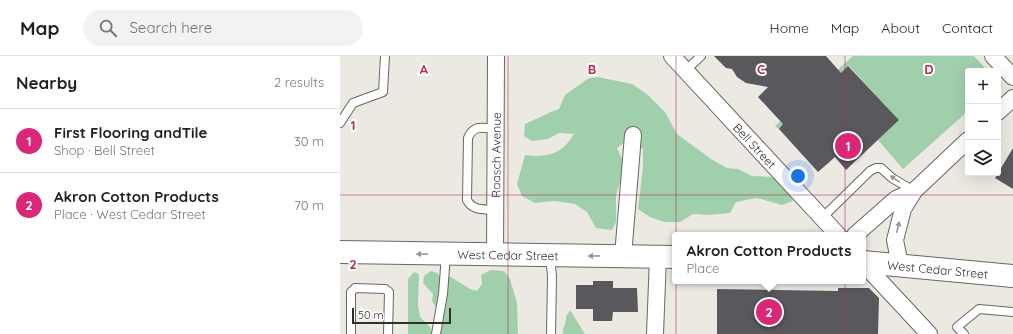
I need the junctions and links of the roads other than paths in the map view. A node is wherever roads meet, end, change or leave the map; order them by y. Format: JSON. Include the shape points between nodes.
{"nodes":[{"id":1,"x":385,"y":56,"type":"edge"},
{"id":2,"x":496,"y":56,"type":"edge"},
{"id":3,"x":672,"y":56,"type":"edge"},
{"id":4,"x":701,"y":56,"type":"edge"},
{"id":5,"x":993,"y":56,"type":"edge"},
{"id":6,"x":686,"y":70,"type":"junction"},
{"id":7,"x":1013,"y":77,"type":"edge"},
{"id":8,"x":1013,"y":98,"type":"edge"},
{"id":9,"x":1001,"y":109,"type":"edge"},
{"id":10,"x":340,"y":123,"type":"edge"},
{"id":11,"x":496,"y":129,"type":"junction"},
{"id":12,"x":633,"y":135,"type":"dead end"},
{"id":13,"x":965,"y":143,"type":"edge"},
{"id":14,"x":914,"y":191,"type":"junction"},
{"id":15,"x":494,"y":210,"type":"junction"},
{"id":16,"x":822,"y":218,"type":"junction"},
{"id":17,"x":835,"y":232,"type":"edge"},
{"id":18,"x":858,"y":232,"type":"edge"},
{"id":19,"x":340,"y":252,"type":"edge"},
{"id":20,"x":446,"y":254,"type":"junction"},
{"id":21,"x":495,"y":255,"type":"junction"},
{"id":22,"x":550,"y":255,"type":"junction"},
{"id":23,"x":623,"y":256,"type":"junction"},
{"id":24,"x":666,"y":257,"type":"edge"},
{"id":25,"x":866,"y":263,"type":"edge"},
{"id":26,"x":900,"y":265,"type":"junction"},
{"id":27,"x":866,"y":266,"type":"edge"},
{"id":28,"x":1013,"y":276,"type":"edge"},
{"id":29,"x":1013,"y":312,"type":"edge"},
{"id":30,"x":351,"y":334,"type":"edge"},
{"id":31,"x":388,"y":334,"type":"edge"},
{"id":32,"x":436,"y":334,"type":"edge"},
{"id":33,"x":552,"y":334,"type":"edge"},
{"id":34,"x":656,"y":334,"type":"edge"},
{"id":35,"x":929,"y":334,"type":"edge"},
{"id":36,"x":964,"y":334,"type":"edge"}],
"edges":[{"from":1,"to":10,"type":"lane","via":[[384,92],[353,103]]},
{"from":2,"to":11,"type":"street","name":"Raasch Avenue"},
{"from":3,"to":6,"type":"street","name":"Bell Street"},
{"from":4,"to":6,"type":"lane"},
{"from":5,"to":7,"type":"street"},
{"from":6,"to":16,"type":"street","name":"Bell Street"},
{"from":8,"to":9,"type":"street"},
{"from":11,"to":15,"type":"street","name":"Raasch Avenue"},
{"from":11,"to":15,"type":"lane","via":[[476,128],[468,138],[468,200],[474,208]]},
{"from":12,"to":23,"type":"street"},
{"from":13,"to":14,"type":"street"},
{"from":14,"to":16,"type":"lane","one_way":true,"via":[[881,168],[876,168]]},
{"from":14,"to":18,"type":"street","via":[[896,199]]},
{"from":26,"to":14,"type":"street","one_way":true,"via":[[895,240],[903,209]]},
{"from":15,"to":21,"type":"street","name":"Raasch Avenue"},
{"from":16,"to":17,"type":"street","name":"Bell Street"},
{"from":20,"to":19,"type":"main road","name":"West Cedar Street","one_way":true},
{"from":20,"to":21,"type":"main road","name":"West Cedar Street"},
{"from":20,"to":32,"type":"lane"},
{"from":21,"to":22,"type":"main road","name":"West Cedar Street"},
{"from":23,"to":22,"type":"main road","name":"West Cedar Street","one_way":true},
{"from":22,"to":33,"type":"lane"},
{"from":23,"to":24,"type":"main road","name":"West Cedar Street"},
{"from":24,"to":34,"type":"street"},
{"from":25,"to":26,"type":"main road","name":"West Cedar Street"},
{"from":26,"to":28,"type":"main road","name":"West Cedar Street"},
{"from":27,"to":35,"type":"street"},
{"from":29,"to":36,"type":"lane","via":[[980,309],[958,327]]},
{"from":30,"to":31,"type":"lane","via":[[351,292],[355,288],[363,288],[385,289],[389,292]]}]}
